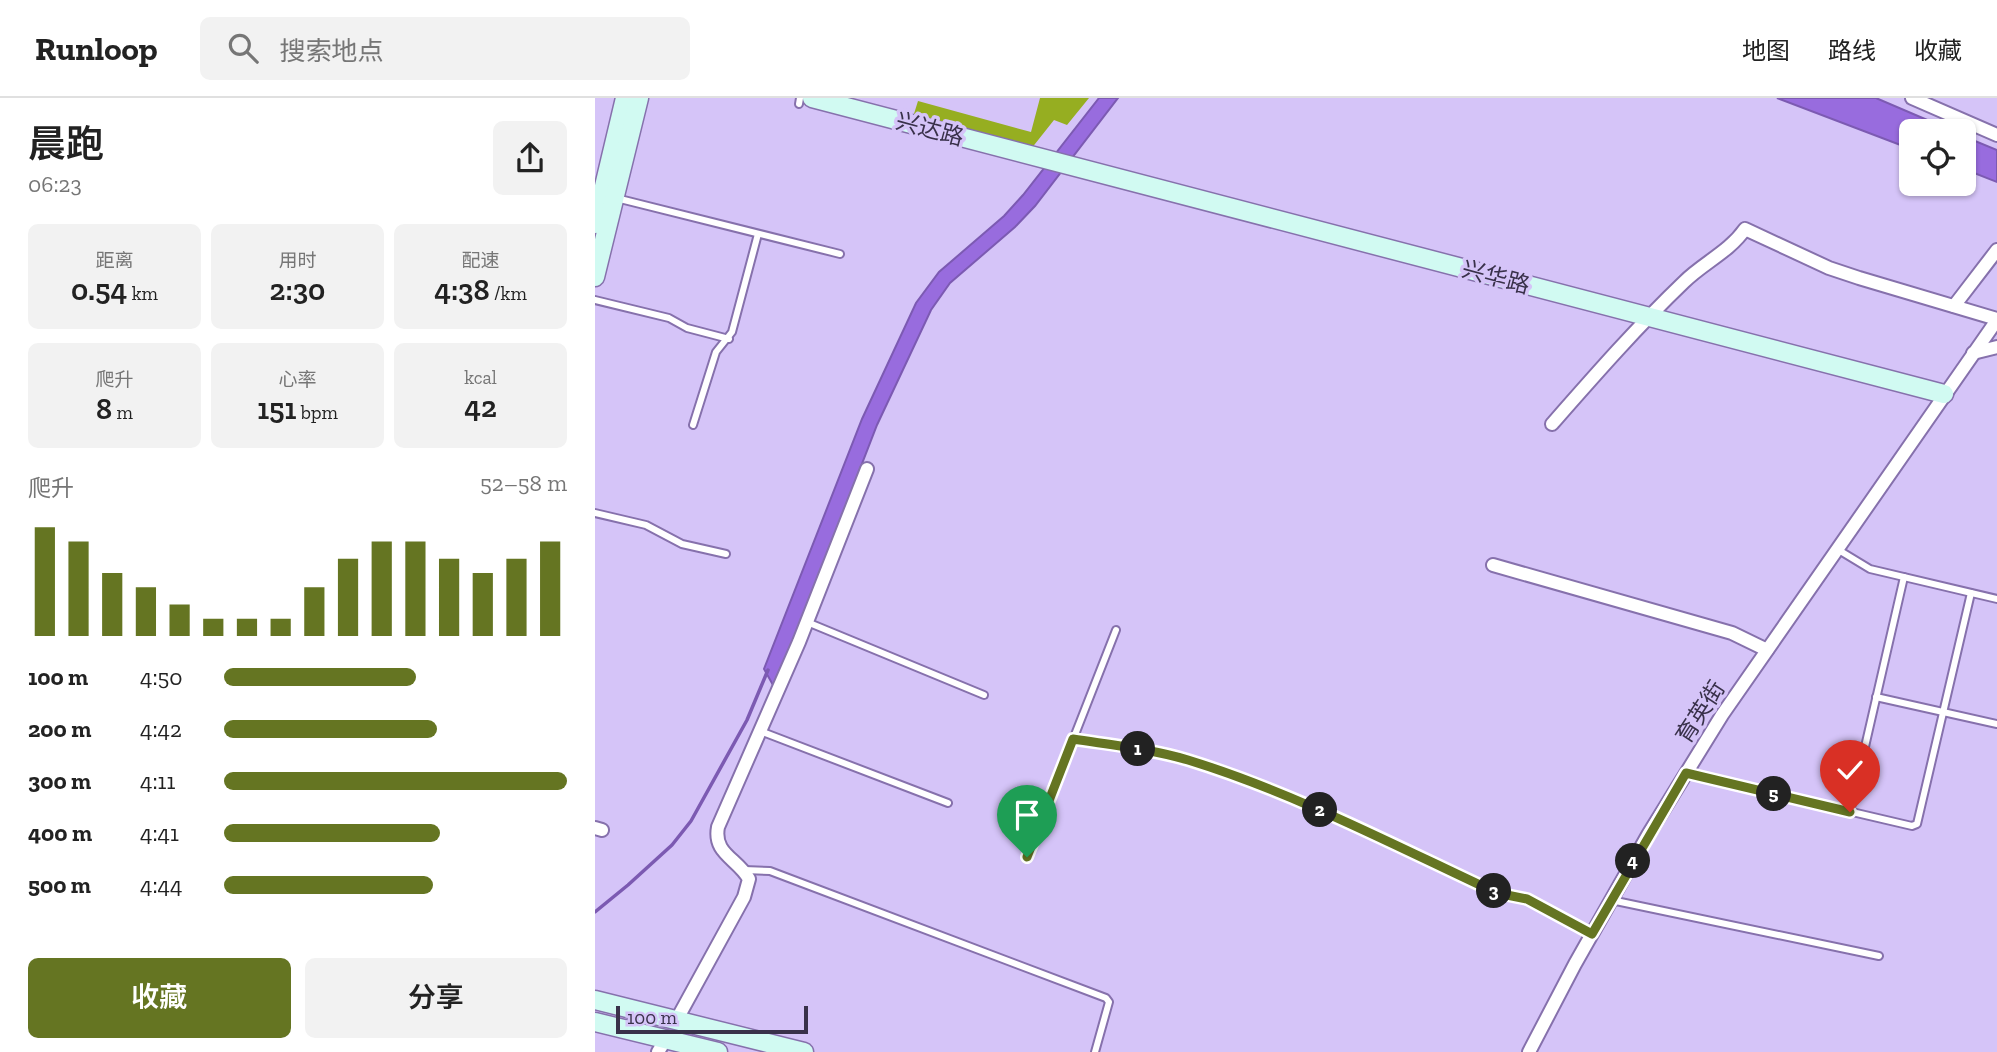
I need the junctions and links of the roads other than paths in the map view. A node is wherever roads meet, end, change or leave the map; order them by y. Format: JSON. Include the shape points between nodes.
{"nodes":[{"id":1,"x":625,"y":98,"type":"edge"},
{"id":2,"x":639,"y":98,"type":"edge"},
{"id":3,"x":1912,"y":98,"type":"edge"},
{"id":4,"x":804,"y":100,"type":"edge"},
{"id":5,"x":1997,"y":135,"type":"edge"},
{"id":6,"x":1048,"y":160,"type":"joint"},
{"id":7,"x":604,"y":194,"type":"edge"},
{"id":8,"x":595,"y":224,"type":"edge"},
{"id":9,"x":758,"y":234,"type":"junction"},
{"id":10,"x":1997,"y":250,"type":"edge"},
{"id":11,"x":840,"y":254,"type":"dead end"},
{"id":12,"x":595,"y":276,"type":"edge"},
{"id":13,"x":595,"y":300,"type":"edge"},
{"id":14,"x":1954,"y":306,"type":"junction"},
{"id":15,"x":1648,"y":317,"type":"junction"},
{"id":16,"x":1997,"y":320,"type":"edge"},
{"id":17,"x":729,"y":339,"type":"junction"},
{"id":18,"x":1997,"y":347,"type":"edge"},
{"id":19,"x":1973,"y":353,"type":"junction"},
{"id":20,"x":1944,"y":394,"type":"junction"},
{"id":21,"x":1552,"y":424,"type":"dead end"},
{"id":22,"x":693,"y":425,"type":"dead end"},
{"id":23,"x":867,"y":470,"type":"dead end"},
{"id":24,"x":595,"y":513,"type":"edge"},
{"id":25,"x":1836,"y":549,"type":"junction"},
{"id":26,"x":726,"y":554,"type":"dead end"},
{"id":27,"x":1493,"y":565,"type":"dead end"},
{"id":28,"x":1904,"y":577,"type":"junction"},
{"id":29,"x":1971,"y":593,"type":"junction"},
{"id":30,"x":1997,"y":599,"type":"edge"},
{"id":31,"x":807,"y":622,"type":"junction"},
{"id":32,"x":1116,"y":630,"type":"dead end"},
{"id":33,"x":1767,"y":650,"type":"junction"},
{"id":34,"x":984,"y":695,"type":"dead end"},
{"id":35,"x":1876,"y":697,"type":"junction"},
{"id":36,"x":1944,"y":712,"type":"junction"},
{"id":37,"x":1997,"y":724,"type":"edge"},
{"id":38,"x":760,"y":731,"type":"junction"},
{"id":39,"x":1073,"y":739,"type":"junction"},
{"id":40,"x":1686,"y":773,"type":"junction"},
{"id":41,"x":948,"y":803,"type":"dead end"},
{"id":42,"x":1850,"y":812,"type":"junction"},
{"id":43,"x":1027,"y":857,"type":"dead end"},
{"id":44,"x":744,"y":870,"type":"junction"},
{"id":45,"x":1611,"y":900,"type":"junction"},
{"id":46,"x":1592,"y":934,"type":"junction"},
{"id":47,"x":1879,"y":956,"type":"dead end"},
{"id":48,"x":595,"y":1000,"type":"edge"},
{"id":49,"x":677,"y":1020,"type":"junction"},
{"id":50,"x":595,"y":1021,"type":"edge"},
{"id":51,"x":662,"y":1045,"type":"edge"},
{"id":52,"x":718,"y":1052,"type":"edge"},
{"id":53,"x":804,"y":1052,"type":"edge"},
{"id":54,"x":1095,"y":1052,"type":"edge"},
{"id":55,"x":1529,"y":1052,"type":"edge"}],
"edges":[{"from":1,"to":7,"type":"street"},
{"from":2,"to":7,"type":"street"},
{"from":3,"to":5,"type":"street"},
{"from":4,"to":6,"type":"street","name":"兴达路"},
{"from":6,"to":15,"type":"street","name":"兴华路"},
{"from":7,"to":8,"type":"street"},
{"from":7,"to":9,"type":"lane"},
{"from":7,"to":12,"type":"street"},
{"from":9,"to":11,"type":"lane"},
{"from":9,"to":17,"type":"lane"},
{"from":10,"to":14,"type":"street"},
{"from":13,"to":17,"type":"lane"},
{"from":14,"to":15,"type":"street","via":[[1829,268],[1745,229]]},
{"from":14,"to":16,"type":"street"},
{"from":15,"to":20,"type":"street","name":"兴华路"},
{"from":15,"to":21,"type":"street"},
{"from":16,"to":19,"type":"street","name":"育英街"},
{"from":17,"to":22,"type":"lane","via":[[716,352]]},
{"from":18,"to":19,"type":"street"},
{"from":19,"to":20,"type":"street","name":"育英街"},
{"from":20,"to":25,"type":"street","name":"育英街"},
{"from":23,"to":31,"type":"street"},
{"from":24,"to":26,"type":"lane","via":[[646,525],[682,544]]},
{"from":25,"to":28,"type":"lane","via":[[1870,569]]},
{"from":25,"to":33,"type":"street","name":"育英街"},
{"from":27,"to":33,"type":"street","via":[[1732,633]]},
{"from":28,"to":29,"type":"lane"},
{"from":28,"to":35,"type":"lane"},
{"from":29,"to":30,"type":"lane"},
{"from":29,"to":36,"type":"lane"},
{"from":31,"to":34,"type":"lane"},
{"from":31,"to":38,"type":"street"},
{"from":32,"to":39,"type":"lane"},
{"from":33,"to":40,"type":"street","name":"育英街"},
{"from":35,"to":36,"type":"lane"},
{"from":35,"to":42,"type":"lane"},
{"from":36,"to":37,"type":"lane"},
{"from":36,"to":42,"type":"lane","via":[[1917,824]]},
{"from":38,"to":41,"type":"lane"},
{"from":38,"to":44,"type":"street","via":[[716,838],[721,850]]},
{"from":39,"to":43,"type":"lane"},
{"from":39,"to":46,"type":"lane","via":[[1188,760],[1229,775],[1319,810],[1497,893],[1527,899]]},
{"from":40,"to":42,"type":"lane"},
{"from":40,"to":45,"type":"street","name":"育英街"},
{"from":44,"to":49,"type":"street","via":[[749,879],[744,897]]},
{"from":44,"to":54,"type":"lane","via":[[770,871],[1106,999],[1109,1002]]},
{"from":45,"to":46,"type":"street","name":"育英街"},
{"from":45,"to":47,"type":"lane"},
{"from":46,"to":55,"type":"street","name":"育英街"},
{"from":48,"to":49,"type":"street"},
{"from":49,"to":53,"type":"street"},
{"from":50,"to":51,"type":"street"},
{"from":51,"to":52,"type":"street"}]}
